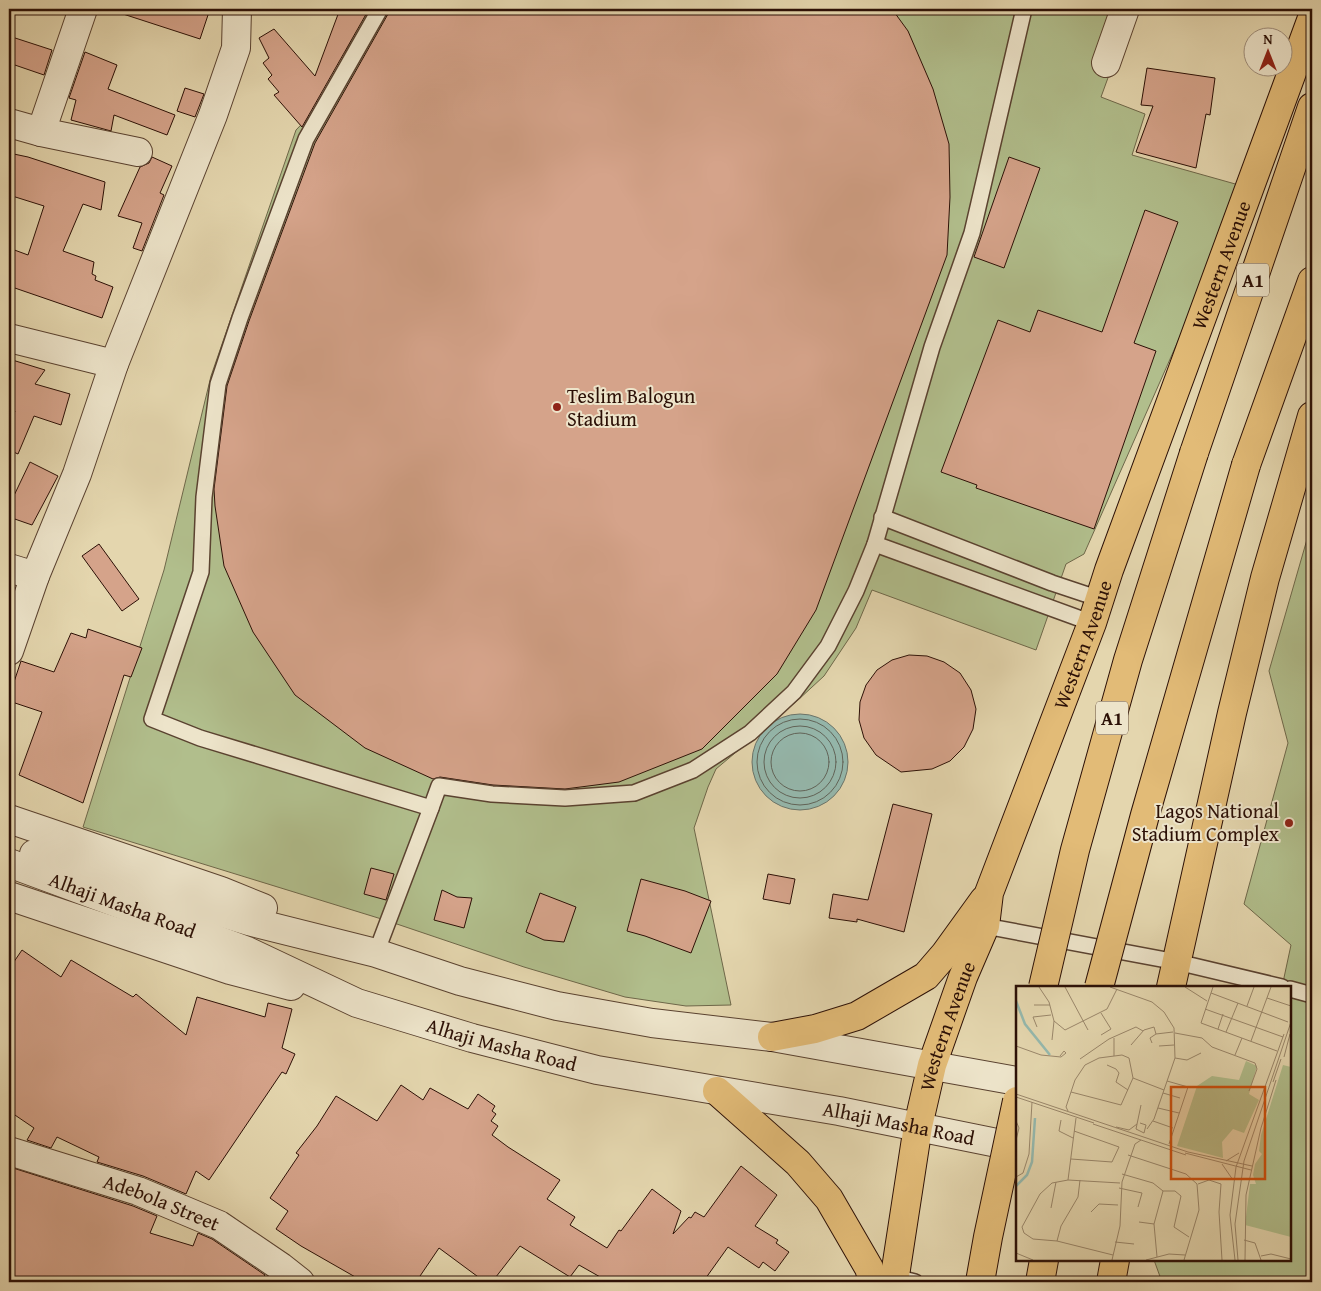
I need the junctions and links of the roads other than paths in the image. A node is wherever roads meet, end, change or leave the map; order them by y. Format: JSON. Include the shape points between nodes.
{"nodes":[{"id":1,"x":83,"y":9,"type":"edge"},
{"id":2,"x":237,"y":9,"type":"edge"},
{"id":3,"x":380,"y":9,"type":"edge"},
{"id":4,"x":1024,"y":9,"type":"edge"},
{"id":5,"x":1125,"y":9,"type":"edge"},
{"id":6,"x":1312,"y":18,"type":"edge"},
{"id":7,"x":1106,"y":63,"type":"dead end"},
{"id":8,"x":1312,"y":108,"type":"edge"},
{"id":9,"x":9,"y":123,"type":"edge"},
{"id":10,"x":41,"y":132,"type":"junction"},
{"id":11,"x":138,"y":152,"type":"dead end"},
{"id":12,"x":1312,"y":281,"type":"edge"},
{"id":13,"x":9,"y":338,"type":"edge"},
{"id":14,"x":114,"y":364,"type":"junction"},
{"id":15,"x":1312,"y":416,"type":"edge"},
{"id":16,"x":882,"y":518,"type":"junction"},
{"id":17,"x":875,"y":544,"type":"junction"},
{"id":18,"x":9,"y":568,"type":"edge"},
{"id":19,"x":35,"y":576,"type":"junction"},
{"id":20,"x":1096,"y":611,"type":"junction"},
{"id":21,"x":9,"y":651,"type":"edge"},
{"id":22,"x":431,"y":808,"type":"junction"},
{"id":23,"x":9,"y":819,"type":"edge"},
{"id":24,"x":16,"y":857,"type":"edge"},
{"id":25,"x":989,"y":893,"type":"junction"},
{"id":26,"x":9,"y":896,"type":"edge"},
{"id":27,"x":985,"y":926,"type":"junction"},
{"id":28,"x":376,"y":953,"type":"junction"},
{"id":29,"x":1174,"y":975,"type":"edge"},
{"id":30,"x":1043,"y":986,"type":"edge"},
{"id":31,"x":1099,"y":986,"type":"edge"},
{"id":32,"x":1273,"y":986,"type":"edge"},
{"id":33,"x":1291,"y":989,"type":"edge"},
{"id":34,"x":1312,"y":995,"type":"edge"},
{"id":35,"x":357,"y":1003,"type":"junction"},
{"id":36,"x":772,"y":1037,"type":"junction"},
{"id":37,"x":932,"y":1065,"type":"junction"},
{"id":38,"x":1016,"y":1081,"type":"edge"},
{"id":39,"x":717,"y":1091,"type":"junction"},
{"id":40,"x":1016,"y":1106,"type":"edge"},
{"id":41,"x":918,"y":1126,"type":"junction"},
{"id":42,"x":1016,"y":1147,"type":"edge"},
{"id":43,"x":9,"y":1151,"type":"edge"},
{"id":44,"x":1044,"y":1261,"type":"edge"},
{"id":45,"x":1115,"y":1261,"type":"edge"},
{"id":46,"x":894,"y":1281,"type":"edge"},
{"id":47,"x":300,"y":1282,"type":"edge"},
{"id":48,"x":980,"y":1282,"type":"edge"},
{"id":49,"x":1040,"y":1282,"type":"edge"},
{"id":50,"x":1111,"y":1282,"type":"edge"}],
"edges":[{"from":1,"to":10,"type":"street"},
{"from":2,"to":14,"type":"street","via":[[236,48],[213,115]]},
{"from":3,"to":22,"type":"lane","via":[[306,139],[218,384],[204,497],[200,572],[152,719],[200,738]]},
{"from":4,"to":16,"type":"lane","via":[[972,233],[932,347]]},
{"from":5,"to":7,"type":"street"},
{"from":6,"to":20,"type":"main road","name":"Western Avenue"},
{"from":8,"to":30,"type":"main road","name":"Western Avenue","number":"A1","bridge":true,"via":[[1194,453],[1128,660],[1075,850]]},
{"from":9,"to":10,"type":"street"},
{"from":10,"to":11,"type":"street"},
{"from":12,"to":31,"type":"main road","bridge":true,"via":[[1246,465]]},
{"from":13,"to":14,"type":"street"},
{"from":14,"to":19,"type":"street","via":[[77,474]]},
{"from":15,"to":29,"type":"main road","via":[[1265,578]]},
{"from":16,"to":17,"type":"lane"},
{"from":16,"to":20,"type":"lane","via":[[1052,583]]},
{"from":17,"to":20,"type":"lane"},
{"from":17,"to":22,"type":"lane","via":[[828,646],[794,692],[750,733],[692,770],[634,793],[565,798],[492,794],[440,786]]},
{"from":18,"to":19,"type":"street"},
{"from":19,"to":21,"type":"street"},
{"from":20,"to":25,"type":"main road","name":"Western Avenue"},
{"from":22,"to":28,"type":"lane"},
{"from":23,"to":28,"type":"street","via":[[221,891]]},
{"from":24,"to":28,"type":"street","name":"Alhaji Masha Road"},
{"from":24,"to":35,"type":"street","name":"Alhaji Masha Road","via":[[247,951]]},
{"from":25,"to":27,"type":"main road","name":"Western Avenue"},
{"from":25,"to":36,"type":"main road","via":[[926,976],[857,1016],[815,1029]]},
{"from":26,"to":35,"type":"street","via":[[230,970]]},
{"from":27,"to":29,"type":"lane"},
{"from":27,"to":37,"type":"main road","name":"Western Avenue","via":[[963,976]]},
{"from":28,"to":36,"type":"street","name":"Alhaji Masha Road","via":[[460,981],[558,1006],[652,1023]]},
{"from":29,"to":32,"type":"lane"},
{"from":33,"to":34,"type":"lane"},
{"from":35,"to":39,"type":"street","name":"Alhaji Masha Road","via":[[472,1038],[597,1070]]},
{"from":36,"to":37,"type":"street","name":"Alhaji Masha Road"},
{"from":37,"to":38,"type":"street","name":"Alhaji Masha Road"},
{"from":37,"to":41,"type":"main road","name":"Western Avenue"},
{"from":39,"to":41,"type":"street","name":"Alhaji Masha Road"},
{"from":39,"to":46,"type":"main road","via":[[798,1163],[829,1199],[869,1268]]},
{"from":40,"to":48,"type":"main road","bridge":true},
{"from":41,"to":42,"type":"street","name":"Alhaji Masha Road"},
{"from":41,"to":46,"type":"main road","name":"Western Avenue"},
{"from":43,"to":47,"type":"street","name":"Adebola Street","via":[[138,1191],[219,1225]]},
{"from":44,"to":49,"type":"main road"},
{"from":45,"to":50,"type":"main road"}]}
